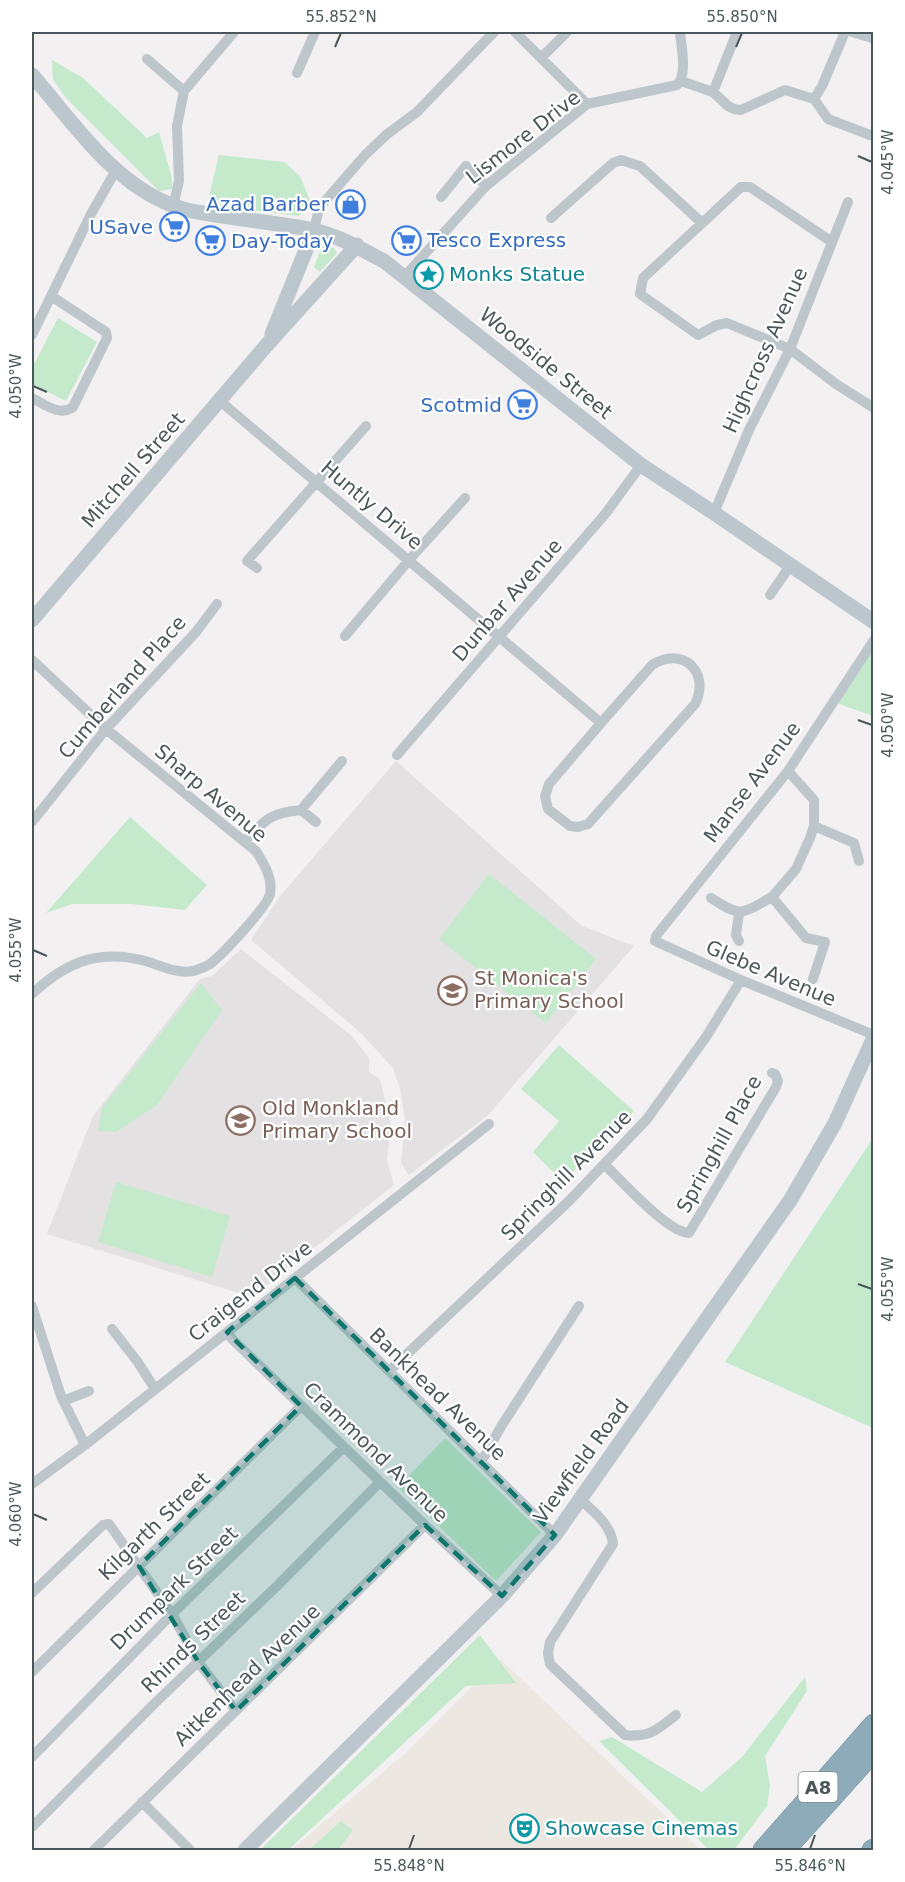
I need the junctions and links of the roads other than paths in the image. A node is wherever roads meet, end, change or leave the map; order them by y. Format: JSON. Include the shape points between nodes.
{"nodes":[{"id":1,"x":234,"y":32,"type":"edge"},
{"id":2,"x":315,"y":32,"type":"edge"},
{"id":3,"x":494,"y":32,"type":"edge"},
{"id":4,"x":516,"y":32,"type":"edge"},
{"id":5,"x":567,"y":32,"type":"edge"},
{"id":6,"x":680,"y":32,"type":"edge"},
{"id":7,"x":737,"y":32,"type":"edge"},
{"id":8,"x":844,"y":32,"type":"edge"},
{"id":9,"x":852,"y":32,"type":"edge"},
{"id":10,"x":872,"y":39,"type":"dead end"},
{"id":11,"x":542,"y":57,"type":"junction"},
{"id":12,"x":147,"y":59,"type":"dead end"},
{"id":13,"x":297,"y":73,"type":"dead end"},
{"id":14,"x":32,"y":75,"type":"edge"},
{"id":15,"x":681,"y":81,"type":"junction"},
{"id":16,"x":184,"y":91,"type":"junction"},
{"id":17,"x":713,"y":92,"type":"junction"},
{"id":18,"x":814,"y":99,"type":"junction"},
{"id":19,"x":587,"y":104,"type":"junction"},
{"id":20,"x":870,"y":135,"type":"dead end"},
{"id":21,"x":116,"y":170,"type":"junction"},
{"id":22,"x":486,"y":186,"type":"junction"},
{"id":23,"x":441,"y":197,"type":"dead end"},
{"id":24,"x":848,"y":202,"type":"dead end"},
{"id":25,"x":173,"y":206,"type":"junction"},
{"id":26,"x":551,"y":218,"type":"dead end"},
{"id":27,"x":702,"y":223,"type":"junction"},
{"id":28,"x":314,"y":230,"type":"junction"},
{"id":29,"x":832,"y":242,"type":"junction"},
{"id":30,"x":357,"y":245,"type":"junction"},
{"id":31,"x":404,"y":277,"type":"junction"},
{"id":32,"x":51,"y":296,"type":"junction"},
{"id":33,"x":32,"y":335,"type":"edge"},
{"id":34,"x":265,"y":347,"type":"junction"},
{"id":35,"x":790,"y":349,"type":"junction"},
{"id":36,"x":32,"y":398,"type":"edge"},
{"id":37,"x":220,"y":401,"type":"junction"},
{"id":38,"x":873,"y":408,"type":"edge"},
{"id":39,"x":366,"y":426,"type":"dead end"},
{"id":40,"x":641,"y":465,"type":"junction"},
{"id":41,"x":317,"y":482,"type":"junction"},
{"id":42,"x":465,"y":498,"type":"dead end"},
{"id":43,"x":714,"y":513,"type":"junction"},
{"id":44,"x":409,"y":560,"type":"junction"},
{"id":45,"x":790,"y":566,"type":"junction"},
{"id":46,"x":257,"y":568,"type":"dead end"},
{"id":47,"x":770,"y":596,"type":"dead end"},
{"id":48,"x":217,"y":603,"type":"dead end"},
{"id":49,"x":32,"y":620,"type":"edge"},
{"id":50,"x":873,"y":622,"type":"edge"},
{"id":51,"x":345,"y":636,"type":"dead end"},
{"id":52,"x":499,"y":638,"type":"junction"},
{"id":53,"x":873,"y":640,"type":"edge"},
{"id":54,"x":32,"y":660,"type":"edge"},
{"id":55,"x":601,"y":723,"type":"junction"},
{"id":56,"x":106,"y":729,"type":"junction"},
{"id":57,"x":397,"y":755,"type":"dead end"},
{"id":58,"x":342,"y":761,"type":"dead end"},
{"id":59,"x":788,"y":771,"type":"junction"},
{"id":60,"x":301,"y":810,"type":"junction"},
{"id":61,"x":32,"y":822,"type":"edge"},
{"id":62,"x":316,"y":822,"type":"dead end"},
{"id":63,"x":814,"y":826,"type":"junction"},
{"id":64,"x":245,"y":841,"type":"junction"},
{"id":65,"x":859,"y":861,"type":"dead end"},
{"id":66,"x":772,"y":897,"type":"junction"},
{"id":67,"x":711,"y":898,"type":"dead end"},
{"id":68,"x":739,"y":913,"type":"junction"},
{"id":69,"x":655,"y":941,"type":"joint"},
{"id":70,"x":739,"y":941,"type":"dead end"},
{"id":71,"x":813,"y":979,"type":"dead end"},
{"id":72,"x":741,"y":980,"type":"junction"},
{"id":73,"x":32,"y":994,"type":"edge"},
{"id":74,"x":873,"y":1036,"type":"edge"},
{"id":75,"x":772,"y":1073,"type":"dead end"},
{"id":76,"x":489,"y":1124,"type":"dead end"},
{"id":77,"x":605,"y":1165,"type":"junction"},
{"id":78,"x":295,"y":1278,"type":"junction"},
{"id":79,"x":32,"y":1306,"type":"edge"},
{"id":80,"x":579,"y":1306,"type":"dead end"},
{"id":81,"x":112,"y":1329,"type":"dead end"},
{"id":82,"x":228,"y":1332,"type":"junction"},
{"id":83,"x":389,"y":1371,"type":"junction"},
{"id":84,"x":155,"y":1389,"type":"junction"},
{"id":85,"x":89,"y":1391,"type":"dead end"},
{"id":86,"x":63,"y":1401,"type":"junction"},
{"id":87,"x":301,"y":1406,"type":"junction"},
{"id":88,"x":85,"y":1446,"type":"junction"},
{"id":89,"x":344,"y":1446,"type":"junction"},
{"id":90,"x":481,"y":1462,"type":"junction"},
{"id":91,"x":380,"y":1482,"type":"junction"},
{"id":92,"x":32,"y":1484,"type":"edge"},
{"id":93,"x":581,"y":1500,"type":"junction"},
{"id":94,"x":425,"y":1525,"type":"junction"},
{"id":95,"x":555,"y":1535,"type":"junction"},
{"id":96,"x":140,"y":1566,"type":"junction"},
{"id":97,"x":32,"y":1593,"type":"edge"},
{"id":98,"x":502,"y":1596,"type":"junction"},
{"id":99,"x":172,"y":1614,"type":"junction"},
{"id":100,"x":199,"y":1663,"type":"junction"},
{"id":101,"x":32,"y":1672,"type":"edge"},
{"id":102,"x":236,"y":1711,"type":"junction"},
{"id":103,"x":676,"y":1715,"type":"dead end"},
{"id":104,"x":873,"y":1724,"type":"edge"},
{"id":105,"x":873,"y":1751,"type":"edge"},
{"id":106,"x":32,"y":1757,"type":"edge"},
{"id":107,"x":142,"y":1802,"type":"junction"},
{"id":108,"x":32,"y":1827,"type":"edge"},
{"id":109,"x":94,"y":1851,"type":"edge"},
{"id":110,"x":190,"y":1851,"type":"edge"},
{"id":111,"x":245,"y":1851,"type":"edge"},
{"id":112,"x":763,"y":1851,"type":"edge"},
{"id":113,"x":785,"y":1851,"type":"edge"}],
"edges":[{"from":1,"to":16,"type":"street"},
{"from":2,"to":13,"type":"street"},
{"from":3,"to":28,"type":"street","via":[[417,112],[366,154],[319,208]]},
{"from":4,"to":11,"type":"street"},
{"from":5,"to":11,"type":"street"},
{"from":6,"to":15,"type":"street"},
{"from":7,"to":17,"type":"street"},
{"from":8,"to":18,"type":"street"},
{"from":9,"to":10,"type":"street"},
{"from":11,"to":19,"type":"street"},
{"from":12,"to":16,"type":"street"},
{"from":14,"to":21,"type":"street","name":"Woodside Street"},
{"from":15,"to":17,"type":"street"},
{"from":15,"to":19,"type":"street","name":"Lismore Drive"},
{"from":16,"to":25,"type":"street","via":[[177,126],[179,181]]},
{"from":17,"to":18,"type":"street","via":[[728,106],[741,110],[785,90]]},
{"from":18,"to":20,"type":"street","via":[[828,119]]},
{"from":19,"to":22,"type":"street","name":"Lismore Drive"},
{"from":21,"to":25,"type":"street","name":"Woodside Street"},
{"from":21,"to":32,"type":"street"},
{"from":22,"to":23,"type":"street","via":[[466,166]]},
{"from":22,"to":31,"type":"street","name":"Lismore Drive"},
{"from":24,"to":29,"type":"street","name":"Highcross Avenue"},
{"from":25,"to":28,"type":"street","name":"Woodside Street"},
{"from":26,"to":27,"type":"street","via":[[621,160],[640,166]]},
{"from":27,"to":29,"type":"street","via":[[741,188],[750,187]]},
{"from":27,"to":35,"type":"street","via":[[643,278],[640,294],[698,335],[726,323]]},
{"from":28,"to":30,"type":"street","name":"Woodside Street"},
{"from":28,"to":34,"type":"street","name":"Mitchell Street"},
{"from":29,"to":35,"type":"street","name":"Highcross Avenue"},
{"from":30,"to":31,"type":"street","name":"Woodside Street"},
{"from":30,"to":34,"type":"street","name":"Mitchell Street"},
{"from":31,"to":40,"type":"street","name":"Woodside Street"},
{"from":32,"to":33,"type":"street"},
{"from":32,"to":36,"type":"street","via":[[106,332],[107,338],[70,410],[54,409]]},
{"from":34,"to":37,"type":"street","name":"Mitchell Street"},
{"from":35,"to":38,"type":"street"},
{"from":35,"to":43,"type":"street","name":"Highcross Avenue","via":[[749,429]]},
{"from":37,"to":41,"type":"street","name":"Huntly Drive"},
{"from":37,"to":49,"type":"street","name":"Mitchell Street"},
{"from":39,"to":41,"type":"street"},
{"from":40,"to":43,"type":"street","name":"Woodside Street"},
{"from":40,"to":52,"type":"street","name":"Dunbar Avenue","via":[[606,513]]},
{"from":41,"to":44,"type":"street","name":"Huntly Drive"},
{"from":41,"to":46,"type":"street","via":[[247,561]]},
{"from":42,"to":44,"type":"street"},
{"from":43,"to":45,"type":"street","name":"Woodside Street"},
{"from":44,"to":51,"type":"street"},
{"from":44,"to":52,"type":"street","name":"Huntly Drive"},
{"from":45,"to":47,"type":"street"},
{"from":45,"to":50,"type":"street","name":"Woodside Street"},
{"from":48,"to":56,"type":"street","name":"Cumberland Place","via":[[196,632]]},
{"from":52,"to":55,"type":"street","name":"Huntly Drive"},
{"from":52,"to":57,"type":"street","name":"Dunbar Avenue"},
{"from":53,"to":59,"type":"street","name":"Manse Avenue"},
{"from":54,"to":56,"type":"street","name":"Sharp Avenue"},
{"from":55,"to":55,"type":"street","via":[[549,784],[545,796],[548,809],[570,826],[588,824],[696,704],[701,685],[697,673],[681,658],[662,658]]},
{"from":56,"to":61,"type":"street","name":"Cumberland Place"},
{"from":56,"to":64,"type":"street","name":"Sharp Avenue"},
{"from":58,"to":60,"type":"street"},
{"from":59,"to":63,"type":"street","via":[[814,800]]},
{"from":59,"to":69,"type":"street","name":"Manse Avenue"},
{"from":60,"to":62,"type":"street"},
{"from":60,"to":64,"type":"street","via":[[267,818]]},
{"from":63,"to":65,"type":"street","via":[[854,843]]},
{"from":63,"to":66,"type":"street","via":[[796,869]]},
{"from":64,"to":73,"type":"street","name":"Sharp Avenue","via":[[266,867],[270,894],[209,966],[184,972],[131,957],[95,958],[57,973]]},
{"from":66,"to":68,"type":"street"},
{"from":66,"to":71,"type":"street","via":[[806,938],[825,942]]},
{"from":67,"to":68,"type":"street"},
{"from":68,"to":70,"type":"street"},
{"from":69,"to":72,"type":"street","name":"Glebe Avenue"},
{"from":72,"to":74,"type":"street","name":"Glebe Avenue"},
{"from":72,"to":77,"type":"street","name":"Springhill Avenue","via":[[647,1119]]},
{"from":74,"to":93,"type":"street","name":"Viewfield Road","via":[[835,1123],[791,1199]]},
{"from":75,"to":77,"type":"street","name":"Springhill Place","via":[[778,1081],[776,1087],[689,1233],[659,1218]]},
{"from":76,"to":78,"type":"street","name":"Craigend Drive"},
{"from":77,"to":83,"type":"street","name":"Springhill Avenue"},
{"from":78,"to":82,"type":"street","name":"Craigend Drive"},
{"from":78,"to":83,"type":"street","name":"Bankhead Avenue"},
{"from":79,"to":86,"type":"street"},
{"from":80,"to":90,"type":"street"},
{"from":81,"to":84,"type":"street"},
{"from":82,"to":84,"type":"street","name":"Craigend Drive"},
{"from":82,"to":87,"type":"street","name":"Crammond Avenue"},
{"from":83,"to":90,"type":"street","name":"Bankhead Avenue"},
{"from":84,"to":88,"type":"street","name":"Craigend Drive"},
{"from":85,"to":86,"type":"street"},
{"from":86,"to":88,"type":"street"},
{"from":87,"to":89,"type":"street","name":"Crammond Avenue"},
{"from":87,"to":96,"type":"street","name":"Kilgarth Street"},
{"from":88,"to":92,"type":"street","name":"Craigend Drive"},
{"from":89,"to":91,"type":"street","name":"Crammond Avenue"},
{"from":89,"to":99,"type":"street","name":"Drumpark Street"},
{"from":90,"to":95,"type":"street","name":"Bankhead Avenue"},
{"from":91,"to":94,"type":"street","name":"Crammond Avenue"},
{"from":91,"to":100,"type":"street","name":"Rhinds Street"},
{"from":93,"to":95,"type":"street","name":"Viewfield Road"},
{"from":93,"to":103,"type":"street","via":[[601,1518],[613,1544],[550,1642],[550,1664],[626,1735],[639,1737],[655,1732]]},
{"from":94,"to":98,"type":"street","name":"Crammond Avenue"},
{"from":94,"to":102,"type":"street","name":"Aitkenhead Avenue"},
{"from":95,"to":98,"type":"street","name":"Viewfield Road"},
{"from":96,"to":97,"type":"street","via":[[109,1524],[103,1525]]},
{"from":96,"to":99,"type":"street"},
{"from":96,"to":101,"type":"street","name":"Kilgarth Street"},
{"from":98,"to":111,"type":"street","name":"Viewfield Road"},
{"from":99,"to":100,"type":"street"},
{"from":99,"to":106,"type":"street","name":"Drumpark Street"},
{"from":100,"to":102,"type":"street"},
{"from":100,"to":108,"type":"street","name":"Rhinds Street"},
{"from":102,"to":107,"type":"street","name":"Aitkenhead Avenue"},
{"from":104,"to":112,"type":"highway","number":"A8"},
{"from":105,"to":113,"type":"highway","number":"A8"},
{"from":107,"to":109,"type":"street","name":"Aitkenhead Avenue"},
{"from":107,"to":110,"type":"street"}]}
